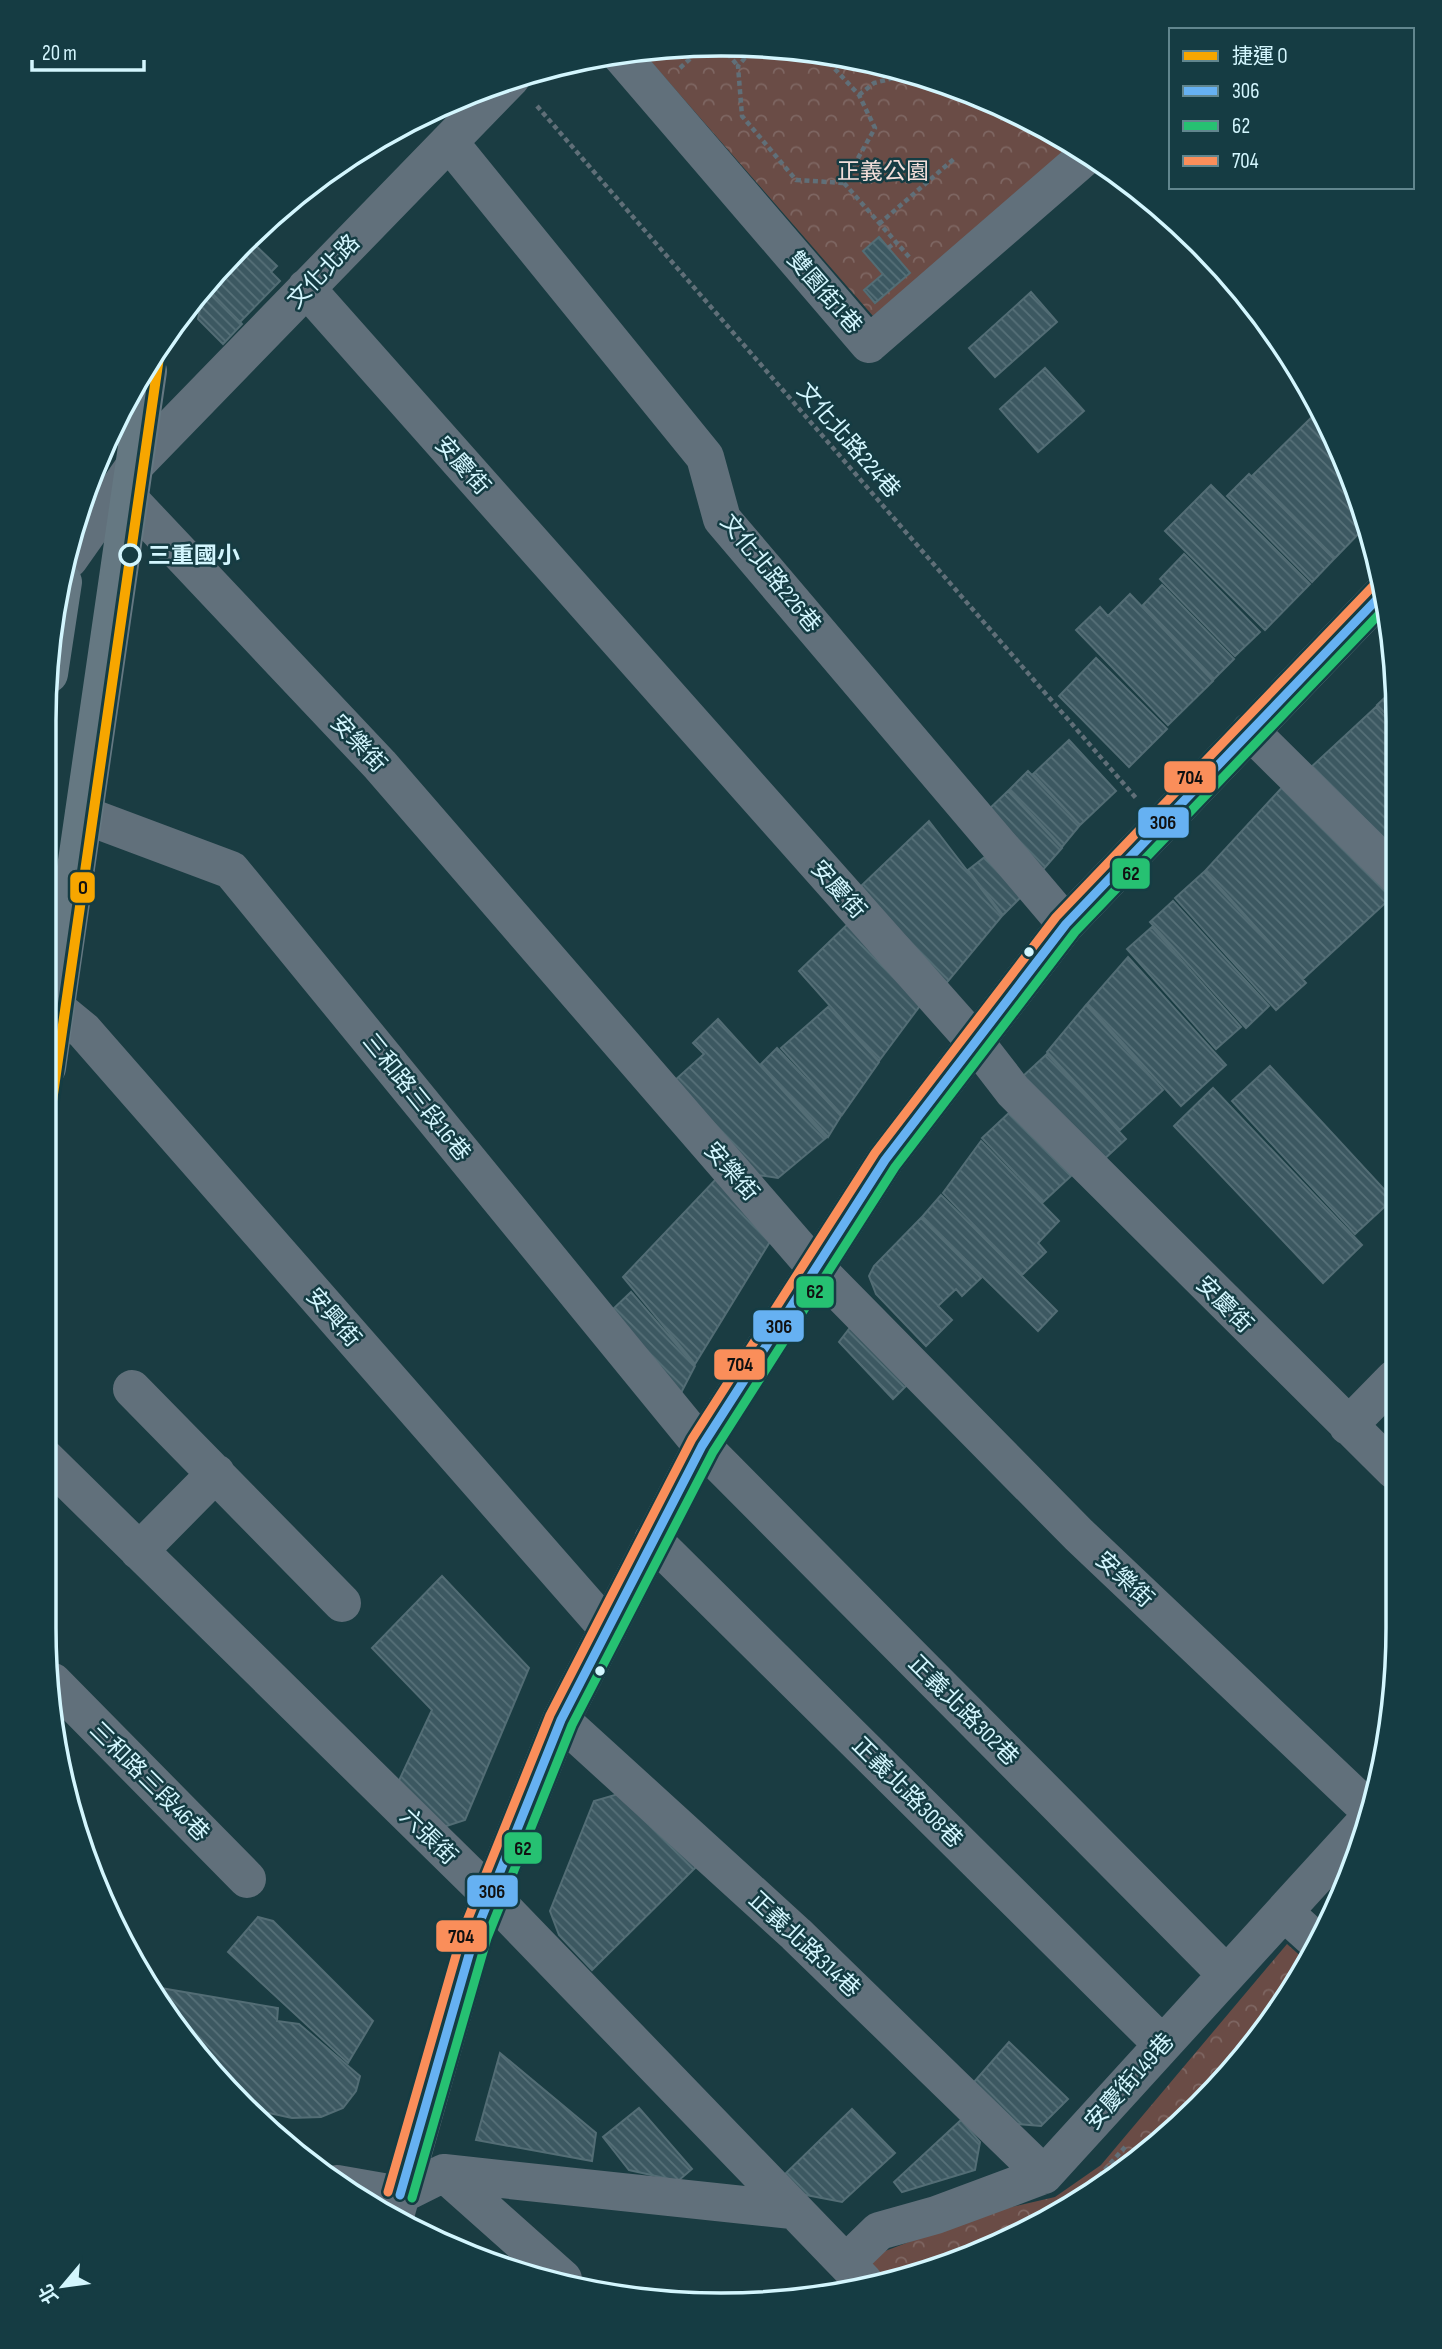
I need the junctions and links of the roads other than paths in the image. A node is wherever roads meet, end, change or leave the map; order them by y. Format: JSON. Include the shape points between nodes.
{"nodes":[{"id":1,"x":628,"y":63,"type":"edge"},
{"id":2,"x":521,"y":88,"type":"edge"},
{"id":3,"x":449,"y":142,"type":"junction"},
{"id":4,"x":1080,"y":161,"type":"edge"},
{"id":5,"x":306,"y":288,"type":"junction"},
{"id":6,"x":146,"y":387,"type":"edge"},
{"id":7,"x":133,"y":482,"type":"junction"},
{"id":8,"x":80,"y":546,"type":"edge"},
{"id":9,"x":1376,"y":611,"type":"edge"},
{"id":10,"x":1250,"y":731,"type":"junction"},
{"id":11,"x":84,"y":815,"type":"junction"},
{"id":12,"x":1386,"y":865,"type":"edge"},
{"id":13,"x":1066,"y":924,"type":"junction"},
{"id":14,"x":56,"y":1008,"type":"joint"},
{"id":15,"x":976,"y":1043,"type":"junction"},
{"id":16,"x":814,"y":1266,"type":"junction"},
{"id":17,"x":1386,"y":1386,"type":"edge"},
{"id":18,"x":132,"y":1388,"type":"dead end"},
{"id":19,"x":1348,"y":1426,"type":"junction"},
{"id":20,"x":702,"y":1446,"type":"junction"},
{"id":21,"x":1386,"y":1462,"type":"edge"},
{"id":22,"x":56,"y":1469,"type":"edge"},
{"id":23,"x":216,"y":1473,"type":"junction"},
{"id":24,"x":653,"y":1540,"type":"junction"},
{"id":25,"x":139,"y":1551,"type":"junction"},
{"id":26,"x":342,"y":1603,"type":"dead end"},
{"id":27,"x":608,"y":1629,"type":"junction"},
{"id":28,"x":59,"y":1688,"type":"edge"},
{"id":29,"x":561,"y":1720,"type":"junction"},
{"id":30,"x":1362,"y":1803,"type":"edge"},
{"id":31,"x":1353,"y":1836,"type":"edge"},
{"id":32,"x":247,"y":1879,"type":"dead end"},
{"id":33,"x":491,"y":1896,"type":"junction"},
{"id":34,"x":1284,"y":1912,"type":"junction"},
{"id":35,"x":1310,"y":1935,"type":"edge"},
{"id":36,"x":1226,"y":1974,"type":"junction"},
{"id":37,"x":1162,"y":2044,"type":"junction"},
{"id":38,"x":444,"y":2173,"type":"junction"},
{"id":39,"x":1044,"y":2175,"type":"junction"},
{"id":40,"x":380,"y":2199,"type":"edge"},
{"id":41,"x":398,"y":2205,"type":"edge"},
{"id":42,"x":792,"y":2210,"type":"junction"},
{"id":43,"x":556,"y":2272,"type":"edge"},
{"id":44,"x":855,"y":2272,"type":"edge"}],
"edges":[{"from":1,"to":4,"type":"street","name":"雙園街1巷","via":[[869,344]]},
{"from":2,"to":3,"type":"street","name":"文化北路"},
{"from":3,"to":5,"type":"street","name":"文化北路"},
{"from":3,"to":13,"type":"street","name":"文化北路226巷","via":[[705,457],[722,519]]},
{"from":5,"to":7,"type":"street","name":"文化北路"},
{"from":5,"to":15,"type":"street","name":"安慶街"},
{"from":6,"to":7,"type":"main road"},
{"from":7,"to":8,"type":"street","name":"文化北路"},
{"from":7,"to":11,"type":"main road"},
{"from":7,"to":16,"type":"street","name":"安樂街"},
{"from":9,"to":10,"type":"street"},
{"from":10,"to":12,"type":"street"},
{"from":10,"to":13,"type":"street"},
{"from":11,"to":14,"type":"main road"},
{"from":11,"to":20,"type":"street","name":"三和路三段16巷","via":[[231,870]]},
{"from":13,"to":15,"type":"street"},
{"from":14,"to":27,"type":"street","name":"安興街","via":[[83,1031]]},
{"from":15,"to":16,"type":"street","via":[[885,1160]]},
{"from":15,"to":19,"type":"street","name":"安慶街","via":[[1022,1101]]},
{"from":16,"to":20,"type":"street"},
{"from":16,"to":30,"type":"street","name":"安樂街","via":[[1079,1535]]},
{"from":17,"to":19,"type":"street"},
{"from":18,"to":23,"type":"street"},
{"from":19,"to":21,"type":"street","name":"安慶街"},
{"from":20,"to":24,"type":"street"},
{"from":20,"to":36,"type":"street","name":"正義北路302巷"},
{"from":22,"to":25,"type":"street","name":"六張街"},
{"from":23,"to":25,"type":"street"},
{"from":23,"to":26,"type":"street"},
{"from":24,"to":27,"type":"street"},
{"from":24,"to":37,"type":"street","name":"正義北路308巷"},
{"from":25,"to":33,"type":"street","name":"六張街"},
{"from":27,"to":29,"type":"street"},
{"from":28,"to":32,"type":"street","name":"三和路三段46巷"},
{"from":29,"to":33,"type":"street"},
{"from":29,"to":39,"type":"street","name":"正義北路314巷","via":[[796,1934]]},
{"from":31,"to":34,"type":"street","name":"安慶街149巷"},
{"from":33,"to":41,"type":"street","via":[[475,1934]]},
{"from":33,"to":42,"type":"street","name":"六張街"},
{"from":34,"to":35,"type":"street"},
{"from":34,"to":36,"type":"street","name":"安慶街149巷"},
{"from":36,"to":37,"type":"street","name":"安慶街149巷"},
{"from":37,"to":39,"type":"street","name":"安慶街149巷"},
{"from":38,"to":41,"type":"street"},
{"from":38,"to":42,"type":"street"},
{"from":38,"to":43,"type":"street"},
{"from":39,"to":44,"type":"street","name":"安慶街149巷","via":[[878,2231]]},
{"from":40,"to":41,"type":"street"},
{"from":42,"to":44,"type":"street","name":"六張街"}]}
